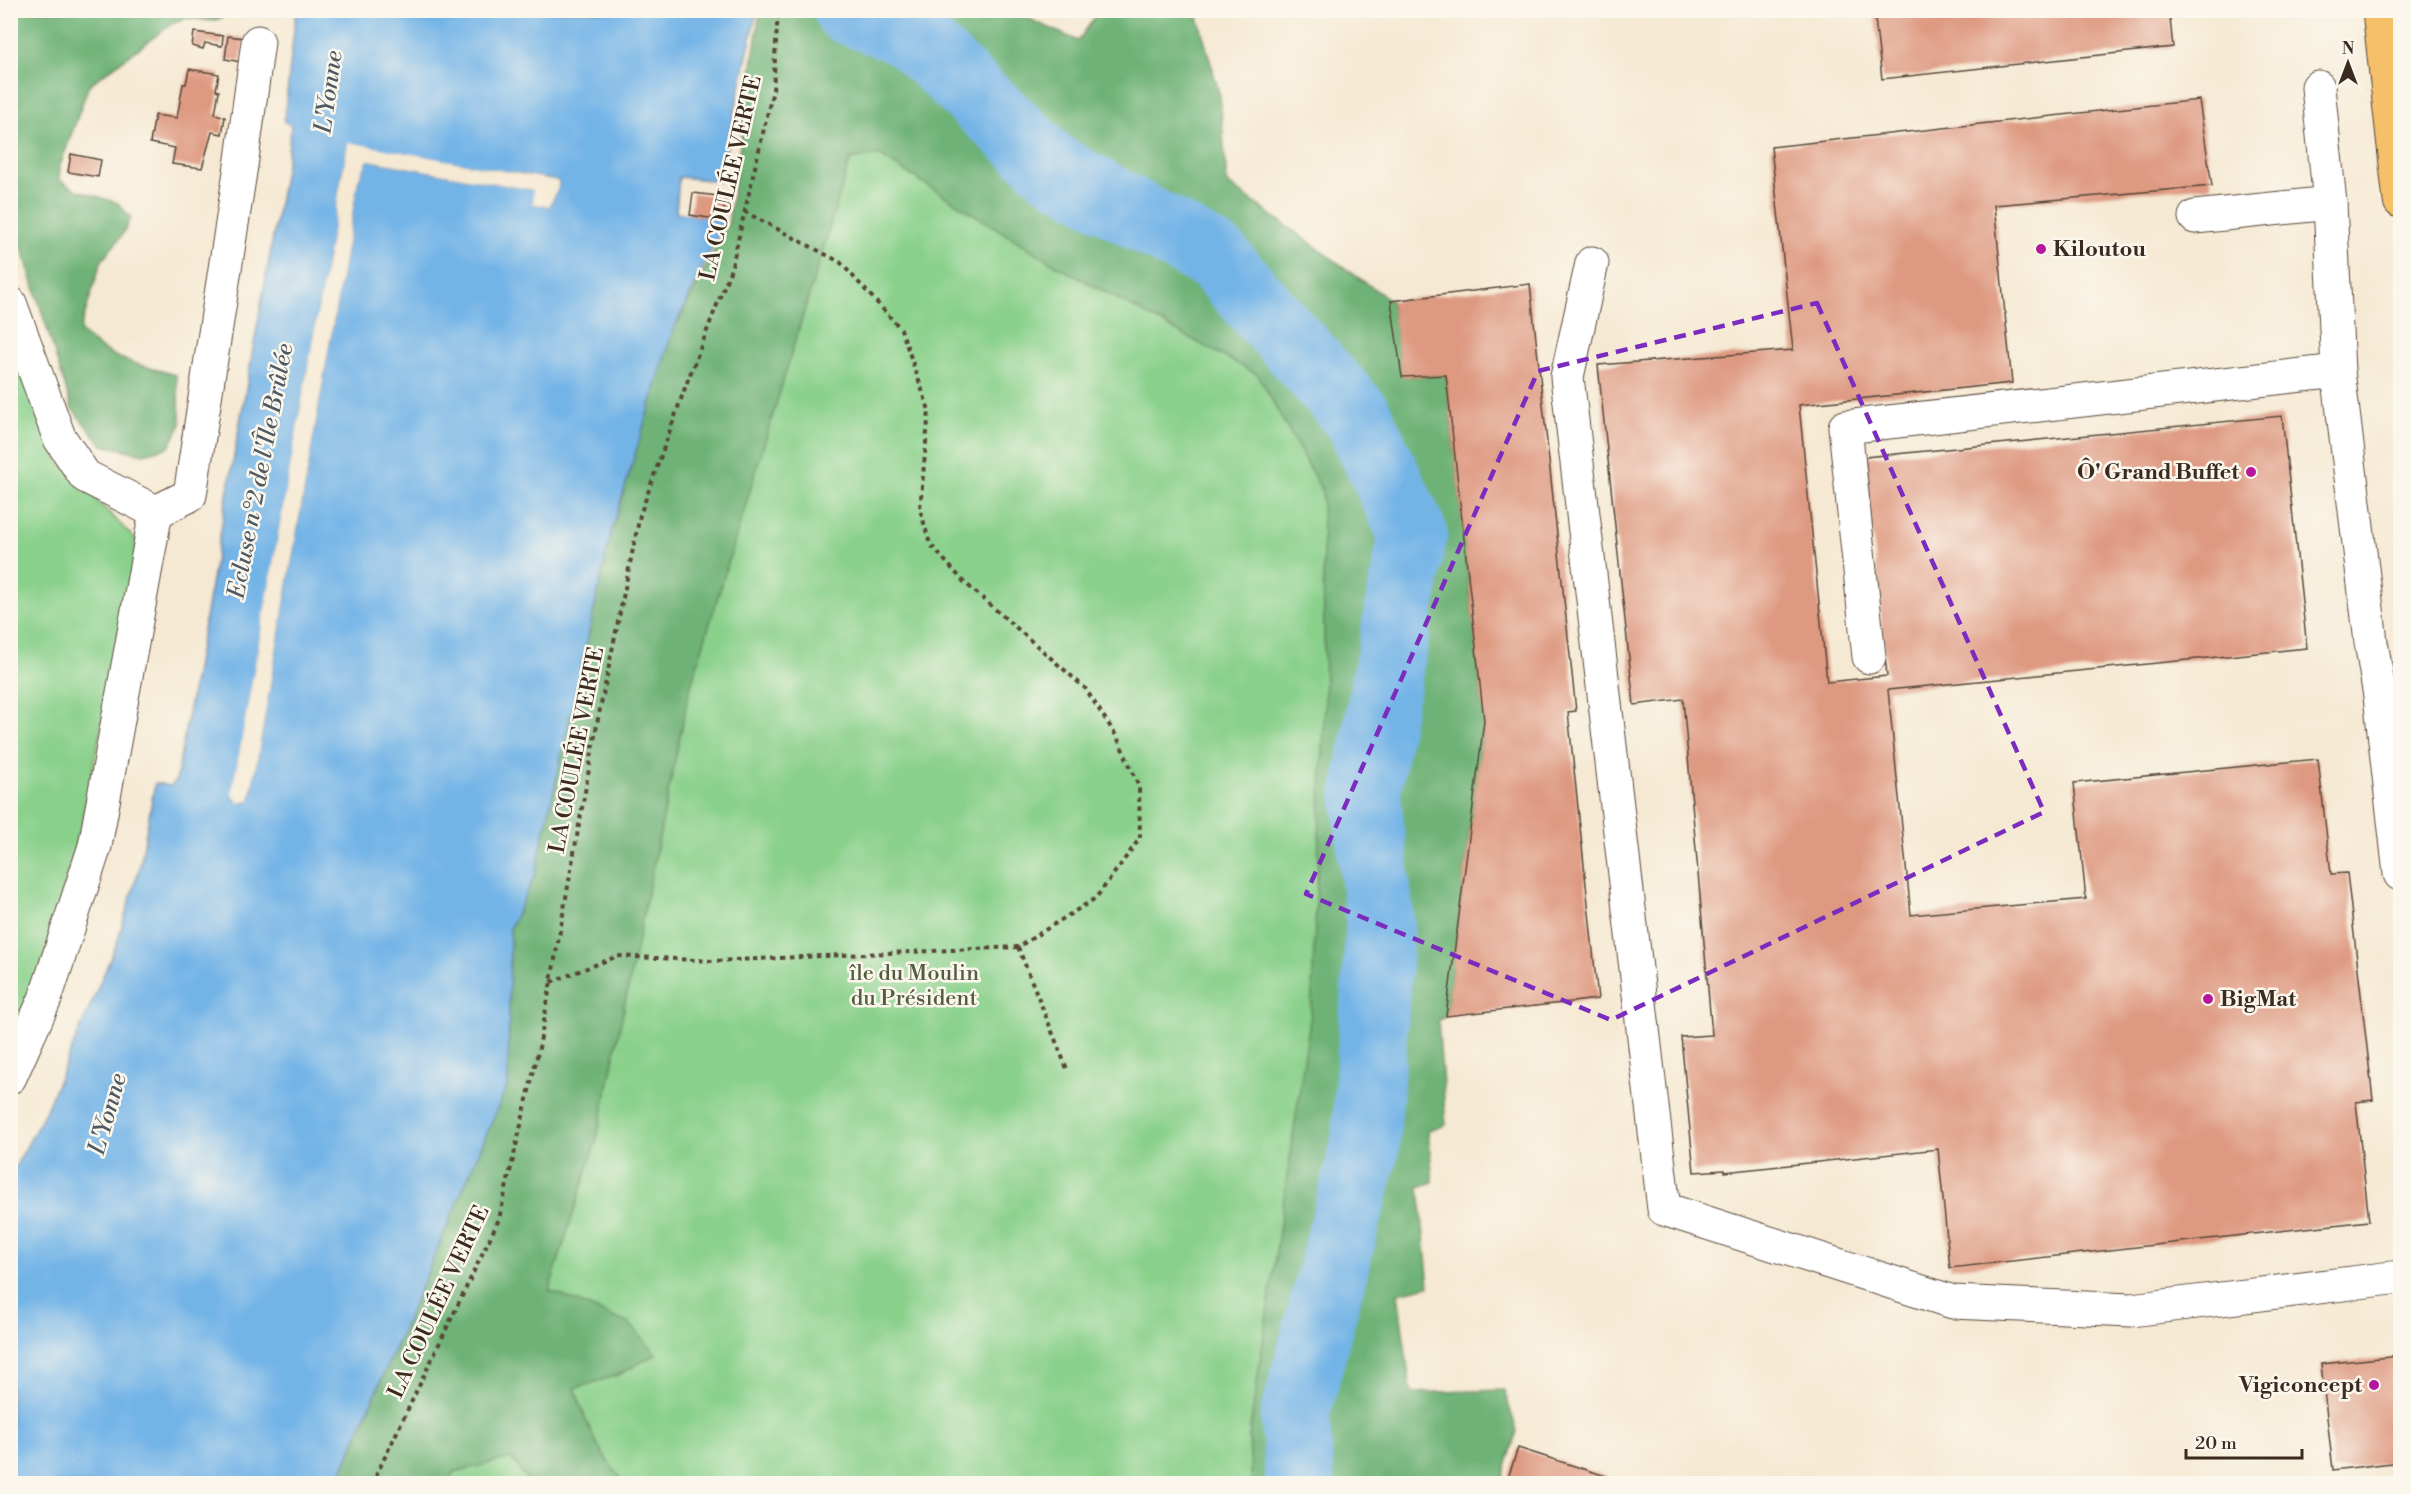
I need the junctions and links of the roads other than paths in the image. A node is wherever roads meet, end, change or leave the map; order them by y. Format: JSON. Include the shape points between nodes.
{"nodes":[{"id":1,"x":2379,"y":10,"type":"edge"},
{"id":2,"x":258,"y":42,"type":"dead end"},
{"id":3,"x":2318,"y":87,"type":"dead end"},
{"id":4,"x":2398,"y":163,"type":"edge"},
{"id":5,"x":2400,"y":201,"type":"edge"},
{"id":6,"x":2330,"y":202,"type":"junction"},
{"id":7,"x":2195,"y":217,"type":"dead end"},
{"id":8,"x":1592,"y":263,"type":"dead end"},
{"id":9,"x":10,"y":303,"type":"edge"},
{"id":10,"x":2338,"y":371,"type":"junction"},
{"id":11,"x":156,"y":512,"type":"junction"},
{"id":12,"x":1869,"y":657,"type":"dead end"},
{"id":13,"x":2400,"y":874,"type":"edge"},
{"id":14,"x":10,"y":1077,"type":"edge"},
{"id":15,"x":2400,"y":1277,"type":"edge"}],
"edges":[{"from":1,"to":4,"type":"main road"},
{"from":2,"to":11,"type":"lane","via":[[190,495]]},
{"from":3,"to":6,"type":"lane"},
{"from":4,"to":5,"type":"main road"},
{"from":6,"to":7,"type":"lane"},
{"from":6,"to":10,"type":"lane"},
{"from":8,"to":15,"type":"lane","via":[[1567,377],[1664,1209],[1953,1302],[2131,1310]]},
{"from":9,"to":11,"type":"lane","via":[[59,437],[85,476]]},
{"from":10,"to":12,"type":"lane","via":[[1845,427]]},
{"from":10,"to":13,"type":"lane"},
{"from":11,"to":14,"type":"lane","via":[[95,846],[45,999]]}]}
